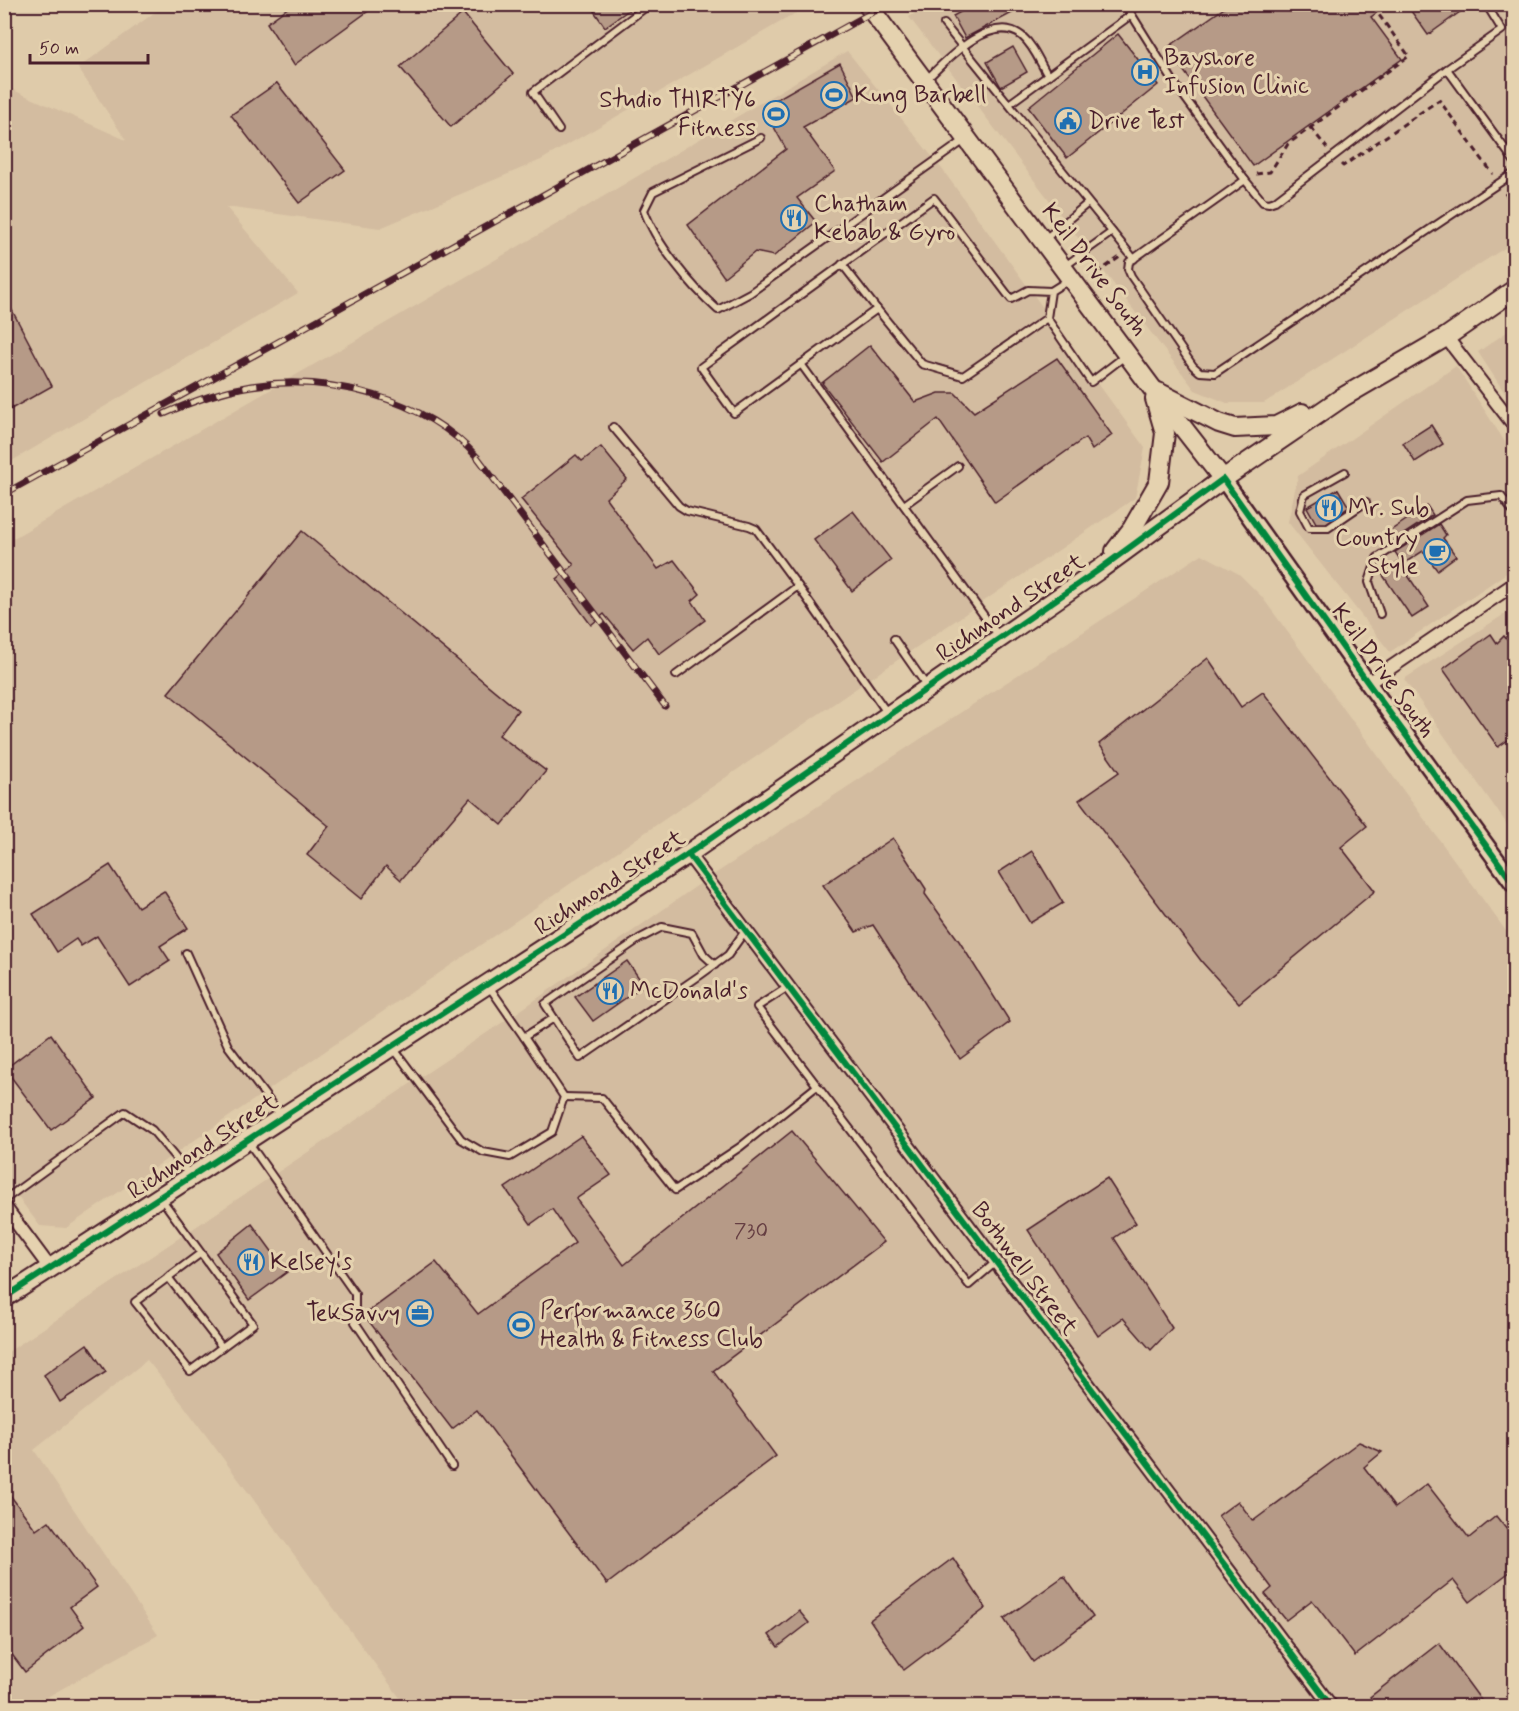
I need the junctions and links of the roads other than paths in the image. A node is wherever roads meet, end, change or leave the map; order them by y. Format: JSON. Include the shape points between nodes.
{"nodes":[{"id":1,"x":650,"y":4,"type":"edge"},
{"id":2,"x":867,"y":4,"type":"edge"},
{"id":3,"x":1125,"y":4,"type":"edge"},
{"id":4,"x":1486,"y":4,"type":"edge"},
{"id":5,"x":1131,"y":15,"type":"junction"},
{"id":6,"x":944,"y":24,"type":"dead end"},
{"id":7,"x":962,"y":46,"type":"junction"},
{"id":8,"x":1447,"y":69,"type":"junction"},
{"id":9,"x":1048,"y":76,"type":"junction"},
{"id":10,"x":924,"y":82,"type":"junction"},
{"id":11,"x":1009,"y":104,"type":"junction"},
{"id":12,"x":559,"y":130,"type":"dead end"},
{"id":13,"x":761,"y":138,"type":"dead end"},
{"id":14,"x":966,"y":138,"type":"junction"},
{"id":15,"x":1515,"y":161,"type":"edge"},
{"id":16,"x":1515,"y":173,"type":"edge"},
{"id":17,"x":1245,"y":180,"type":"junction"},
{"id":18,"x":1088,"y":203,"type":"junction"},
{"id":19,"x":1112,"y":232,"type":"junction"},
{"id":20,"x":1042,"y":241,"type":"junction"},
{"id":21,"x":1134,"y":259,"type":"junction"},
{"id":22,"x":842,"y":264,"type":"junction"},
{"id":23,"x":1066,"y":273,"type":"junction"},
{"id":24,"x":1515,"y":290,"type":"edge"},
{"id":25,"x":1051,"y":291,"type":"junction"},
{"id":26,"x":877,"y":309,"type":"junction"},
{"id":27,"x":1047,"y":318,"type":"junction"},
{"id":28,"x":1446,"y":337,"type":"junction"},
{"id":29,"x":1127,"y":355,"type":"junction"},
{"id":30,"x":801,"y":364,"type":"junction"},
{"id":31,"x":1152,"y":388,"type":"junction"},
{"id":32,"x":1343,"y":397,"type":"junction"},
{"id":33,"x":1515,"y":425,"type":"edge"},
{"id":34,"x":613,"y":427,"type":"dead end"},
{"id":35,"x":958,"y":466,"type":"dead end"},
{"id":36,"x":1345,"y":472,"type":"dead end"},
{"id":37,"x":1223,"y":478,"type":"junction"},
{"id":38,"x":1366,"y":502,"type":"dead end"},
{"id":39,"x":904,"y":505,"type":"junction"},
{"id":40,"x":1515,"y":513,"type":"edge"},
{"id":41,"x":1100,"y":569,"type":"junction"},
{"id":42,"x":1515,"y":584,"type":"edge"},
{"id":43,"x":798,"y":586,"type":"junction"},
{"id":44,"x":1380,"y":614,"type":"dead end"},
{"id":45,"x":1000,"y":638,"type":"junction"},
{"id":46,"x":894,"y":639,"type":"dead end"},
{"id":47,"x":676,"y":675,"type":"dead end"},
{"id":48,"x":1368,"y":683,"type":"junction"},
{"id":49,"x":927,"y":687,"type":"junction"},
{"id":50,"x":888,"y":714,"type":"junction"},
{"id":51,"x":688,"y":854,"type":"junction"},
{"id":52,"x":1515,"y":884,"type":"edge"},
{"id":53,"x":745,"y":930,"type":"junction"},
{"id":54,"x":186,"y":953,"type":"dead end"},
{"id":55,"x":715,"y":965,"type":"junction"},
{"id":56,"x":488,"y":984,"type":"junction"},
{"id":57,"x":788,"y":987,"type":"junction"},
{"id":58,"x":554,"y":1018,"type":"junction"},
{"id":59,"x":524,"y":1037,"type":"junction"},
{"id":60,"x":392,"y":1047,"type":"junction"},
{"id":61,"x":817,"y":1086,"type":"junction"},
{"id":62,"x":564,"y":1097,"type":"junction"},
{"id":63,"x":282,"y":1118,"type":"junction"},
{"id":64,"x":247,"y":1141,"type":"junction"},
{"id":65,"x":192,"y":1176,"type":"junction"},
{"id":66,"x":160,"y":1197,"type":"junction"},
{"id":67,"x":4,"y":1200,"type":"edge"},
{"id":68,"x":4,"y":1206,"type":"edge"},
{"id":69,"x":201,"y":1253,"type":"junction"},
{"id":70,"x":996,"y":1262,"type":"junction"},
{"id":71,"x":50,"y":1268,"type":"junction"},
{"id":72,"x":168,"y":1277,"type":"junction"},
{"id":73,"x":4,"y":1298,"type":"edge"},
{"id":74,"x":222,"y":1347,"type":"junction"},
{"id":75,"x":452,"y":1466,"type":"dead end"},
{"id":76,"x":1331,"y":1707,"type":"edge"}],
"edges":[{"from":1,"to":12,"type":"lane","via":[[533,92]]},
{"from":2,"to":10,"type":"main road","name":"Keil Drive South"},
{"from":3,"to":5,"type":"lane"},
{"from":4,"to":8,"type":"lane","via":[[1502,30]]},
{"from":5,"to":9,"type":"lane"},
{"from":5,"to":17,"type":"lane","via":[[1175,84]]},
{"from":6,"to":7,"type":"lane"},
{"from":7,"to":9,"type":"lane","via":[[996,29],[1014,31],[1029,43]]},
{"from":7,"to":10,"type":"lane"},
{"from":7,"to":11,"type":"lane"},
{"from":8,"to":15,"type":"lane"},
{"from":8,"to":17,"type":"lane","via":[[1275,201],[1263,202]]},
{"from":9,"to":11,"type":"lane"},
{"from":10,"to":14,"type":"main road","name":"Keil Drive South"},
{"from":11,"to":18,"type":"lane"},
{"from":13,"to":14,"type":"lane","via":[[653,192],[644,210],[651,229],[699,293],[718,310],[750,293]]},
{"from":14,"to":20,"type":"main road","name":"Keil Drive South"},
{"from":16,"to":21,"type":"lane","via":[[1215,373],[1200,372],[1193,366],[1131,276],[1129,262]]},
{"from":17,"to":21,"type":"lane"},
{"from":18,"to":19,"type":"lane"},
{"from":18,"to":20,"type":"lane"},
{"from":19,"to":21,"type":"lane"},
{"from":19,"to":23,"type":"lane"},
{"from":20,"to":23,"type":"main road","name":"Keil Drive South"},
{"from":22,"to":25,"type":"lane","via":[[934,198],[1011,299],[1028,290]]},
{"from":22,"to":26,"type":"lane"},
{"from":22,"to":30,"type":"lane","via":[[701,367],[734,413]]},
{"from":23,"to":25,"type":"lane"},
{"from":23,"to":29,"type":"main road","name":"Keil Drive South"},
{"from":24,"to":28,"type":"main road","name":"Richmond Street"},
{"from":25,"to":27,"type":"lane"},
{"from":26,"to":27,"type":"lane","via":[[922,364],[963,376]]},
{"from":26,"to":30,"type":"lane"},
{"from":27,"to":29,"type":"lane","via":[[1091,382]]},
{"from":28,"to":32,"type":"main road","name":"Richmond Street"},
{"from":28,"to":33,"type":"street"},
{"from":29,"to":31,"type":"main road","name":"Keil Drive South"},
{"from":30,"to":39,"type":"lane"},
{"from":31,"to":32,"type":"main road","via":[[1235,428],[1276,426]]},
{"from":31,"to":37,"type":"main road","name":"Keil Drive South"},
{"from":31,"to":41,"type":"main road","via":[[1165,433],[1159,482],[1132,529]]},
{"from":32,"to":37,"type":"main road","name":"Richmond Street"},
{"from":34,"to":43,"type":"lane","via":[[679,506],[756,529]]},
{"from":35,"to":39,"type":"lane"},
{"from":36,"to":38,"type":"lane","via":[[1304,495],[1300,511],[1309,528],[1328,528]]},
{"from":37,"to":41,"type":"main road","name":"Richmond Street"},
{"from":37,"to":48,"type":"street","name":"Keil Drive South"},
{"from":39,"to":45,"type":"lane"},
{"from":40,"to":44,"type":"lane","via":[[1501,496],[1467,500],[1377,558],[1369,582]]},
{"from":41,"to":45,"type":"main road","name":"Richmond Street"},
{"from":42,"to":48,"type":"street"},
{"from":43,"to":47,"type":"lane"},
{"from":43,"to":50,"type":"lane"},
{"from":45,"to":49,"type":"main road","name":"Richmond Street"},
{"from":46,"to":49,"type":"lane"},
{"from":48,"to":52,"type":"street","name":"Keil Drive South"},
{"from":49,"to":50,"type":"main road","name":"Richmond Street"},
{"from":50,"to":51,"type":"main road","name":"Richmond Street"},
{"from":51,"to":53,"type":"street","name":"Bothwell Street"},
{"from":51,"to":56,"type":"main road","name":"Richmond Street"},
{"from":53,"to":55,"type":"lane","via":[[728,955]]},
{"from":53,"to":57,"type":"street","name":"Bothwell Street"},
{"from":54,"to":63,"type":"lane","via":[[228,1046]]},
{"from":55,"to":58,"type":"lane","via":[[580,1058]]},
{"from":55,"to":58,"type":"lane","via":[[704,955],[692,933],[662,927],[545,1004]]},
{"from":56,"to":59,"type":"lane"},
{"from":56,"to":60,"type":"main road","name":"Richmond Street"},
{"from":57,"to":61,"type":"lane","via":[[757,1007]]},
{"from":57,"to":70,"type":"street","name":"Bothwell Street"},
{"from":58,"to":59,"type":"lane"},
{"from":59,"to":62,"type":"lane"},
{"from":60,"to":62,"type":"lane","via":[[460,1139],[483,1152],[510,1157],[552,1132]]},
{"from":60,"to":63,"type":"main road","name":"Richmond Street"},
{"from":61,"to":62,"type":"lane","via":[[740,1147],[675,1190],[602,1098]]},
{"from":61,"to":70,"type":"lane","via":[[969,1285]]},
{"from":63,"to":64,"type":"main road","name":"Richmond Street"},
{"from":64,"to":65,"type":"main road","name":"Richmond Street"},
{"from":64,"to":75,"type":"lane","via":[[355,1294],[355,1322]]},
{"from":65,"to":66,"type":"main road","name":"Richmond Street"},
{"from":65,"to":67,"type":"lane","via":[[152,1130],[125,1112]]},
{"from":66,"to":69,"type":"lane"},
{"from":66,"to":71,"type":"main road","name":"Richmond Street"},
{"from":68,"to":71,"type":"street"},
{"from":69,"to":72,"type":"lane"},
{"from":69,"to":74,"type":"lane","via":[[253,1324]]},
{"from":70,"to":76,"type":"street","name":"Bothwell Street"},
{"from":71,"to":73,"type":"main road","name":"Richmond Street"},
{"from":72,"to":74,"type":"lane"},
{"from":72,"to":74,"type":"lane","via":[[135,1302],[190,1371]]}]}
